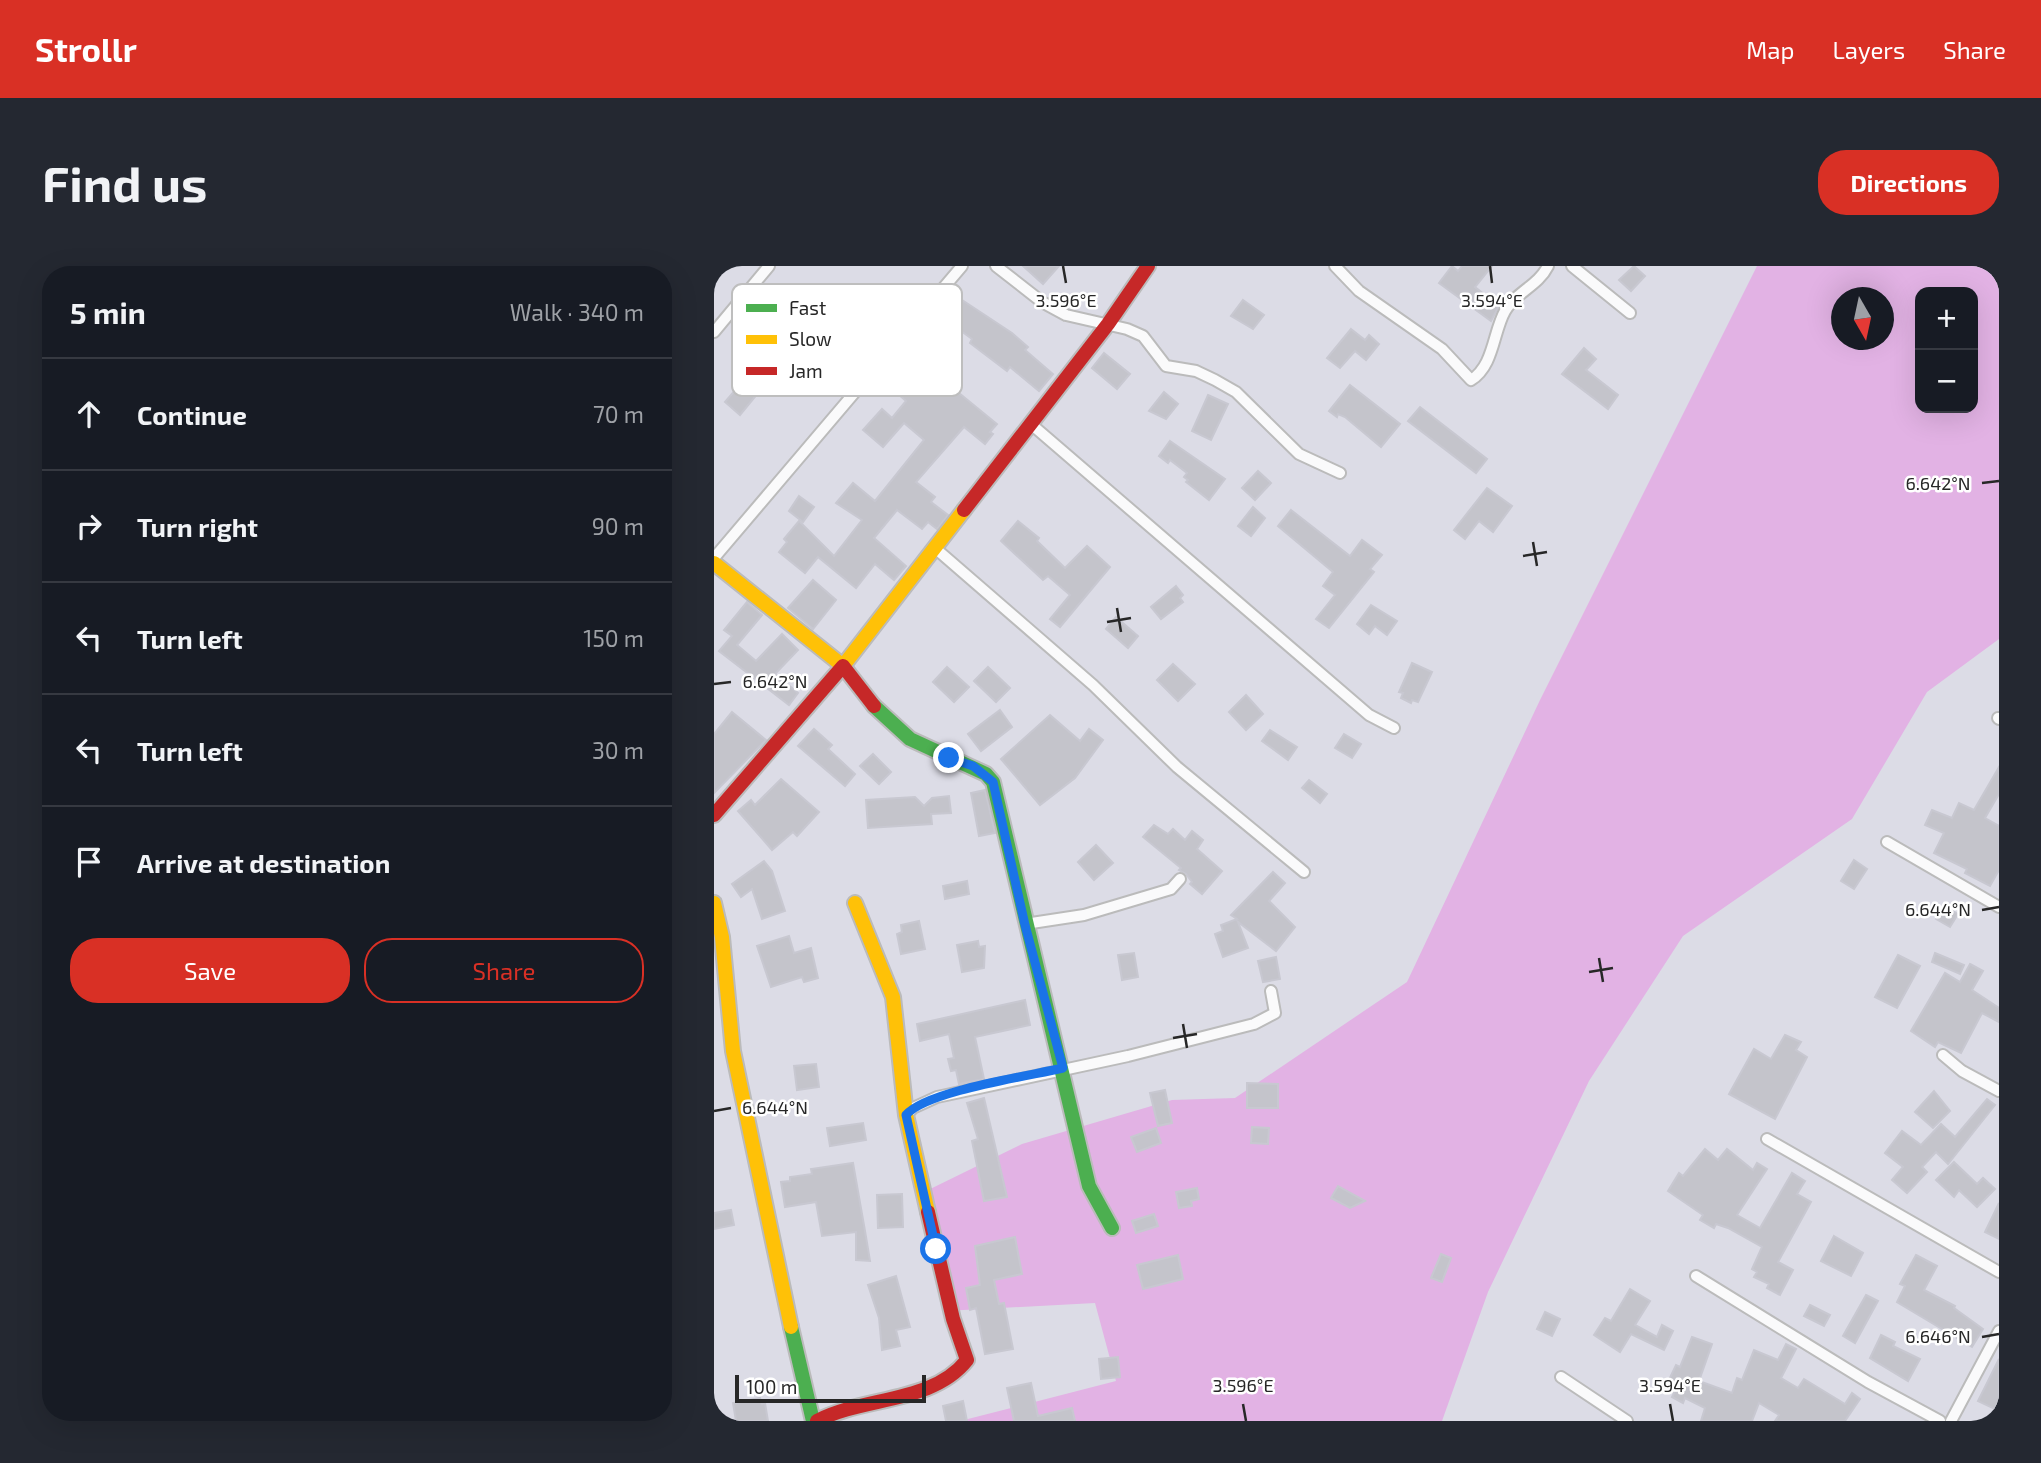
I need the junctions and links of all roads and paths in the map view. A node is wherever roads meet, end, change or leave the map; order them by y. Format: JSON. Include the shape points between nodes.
{"nodes":[{"id":1,"x":769,"y":266,"type":"edge"},
{"id":2,"x":962,"y":266,"type":"edge"},
{"id":3,"x":996,"y":266,"type":"edge"},
{"id":4,"x":1148,"y":266,"type":"edge"},
{"id":5,"x":1335,"y":266,"type":"edge"},
{"id":6,"x":1548,"y":266,"type":"edge"},
{"id":7,"x":1572,"y":266,"type":"edge"},
{"id":8,"x":754,"y":284,"type":"edge"},
{"id":9,"x":947,"y":284,"type":"edge"},
{"id":10,"x":732,"y":310,"type":"edge"},
{"id":11,"x":1630,"y":313,"type":"dead end"},
{"id":12,"x":1108,"y":324,"type":"junction"},
{"id":13,"x":714,"y":332,"type":"edge"},
{"id":14,"x":854,"y":396,"type":"edge"},
{"id":15,"x":1031,"y":424,"type":"junction"},
{"id":16,"x":1340,"y":473,"type":"dead end"},
{"id":17,"x":935,"y":548,"type":"junction"},
{"id":18,"x":714,"y":561,"type":"edge"},
{"id":19,"x":843,"y":666,"type":"junction"},
{"id":20,"x":1394,"y":728,"type":"dead end"},
{"id":21,"x":714,"y":815,"type":"edge"},
{"id":22,"x":1887,"y":842,"type":"dead end"},
{"id":23,"x":1304,"y":872,"type":"dead end"},
{"id":24,"x":1180,"y":879,"type":"dead end"},
{"id":25,"x":855,"y":902,"type":"dead end"},
{"id":26,"x":714,"y":903,"type":"edge"},
{"id":27,"x":1999,"y":906,"type":"edge"},
{"id":28,"x":1025,"y":925,"type":"junction"},
{"id":29,"x":1271,"y":991,"type":"dead end"},
{"id":30,"x":1943,"y":1055,"type":"dead end"},
{"id":31,"x":1063,"y":1068,"type":"junction"},
{"id":32,"x":1999,"y":1091,"type":"edge"},
{"id":33,"x":906,"y":1115,"type":"junction"},
{"id":34,"x":1767,"y":1139,"type":"dead end"},
{"id":35,"x":1112,"y":1228,"type":"dead end"},
{"id":36,"x":1999,"y":1272,"type":"edge"},
{"id":37,"x":1696,"y":1276,"type":"dead end"},
{"id":38,"x":1999,"y":1331,"type":"edge"},
{"id":39,"x":1561,"y":1377,"type":"dead end"},
{"id":40,"x":815,"y":1421,"type":"edge"},
{"id":41,"x":1627,"y":1421,"type":"edge"},
{"id":42,"x":1940,"y":1421,"type":"edge"},
{"id":43,"x":1951,"y":1421,"type":"edge"}],
"edges":[{"from":1,"to":8,"type":"street"},
{"from":2,"to":9,"type":"street"},
{"from":3,"to":12,"type":"street","via":[[1066,315]]},
{"from":4,"to":12,"type":"street"},
{"from":5,"to":6,"type":"street","via":[[1359,290],[1442,349],[1471,380],[1492,350],[1506,310],[1541,280]]},
{"from":7,"to":11,"type":"street"},
{"from":10,"to":13,"type":"street"},
{"from":12,"to":15,"type":"street"},
{"from":12,"to":16,"type":"street","via":[[1143,336],[1166,366],[1196,371],[1236,392],[1299,454]]},
{"from":14,"to":18,"type":"street"},
{"from":15,"to":17,"type":"street"},
{"from":15,"to":20,"type":"street","via":[[1369,715]]},
{"from":17,"to":19,"type":"street"},
{"from":17,"to":23,"type":"street","via":[[1093,685],[1177,767]]},
{"from":18,"to":19,"type":"street"},
{"from":19,"to":21,"type":"street"},
{"from":19,"to":28,"type":"street","via":[[870,702],[910,739],[973,766],[993,782]]},
{"from":22,"to":27,"type":"street"},
{"from":24,"to":28,"type":"street","via":[[1171,889],[1084,915]]},
{"from":25,"to":33,"type":"street","via":[[893,997]]},
{"from":26,"to":40,"type":"street","via":[[722,937],[733,1051],[780,1282]]},
{"from":28,"to":31,"type":"street"},
{"from":29,"to":31,"type":"street","via":[[1275,1013],[1254,1024]]},
{"from":30,"to":32,"type":"street"},
{"from":31,"to":33,"type":"street","via":[[936,1097]]},
{"from":31,"to":35,"type":"street","via":[[1089,1186]]},
{"from":33,"to":40,"type":"street","via":[[950,1307],[967,1360],[962,1371],[950,1378],[896,1397],[840,1409]]},
{"from":34,"to":36,"type":"street"},
{"from":37,"to":42,"type":"street"},
{"from":38,"to":43,"type":"street"},
{"from":39,"to":41,"type":"street"}]}
